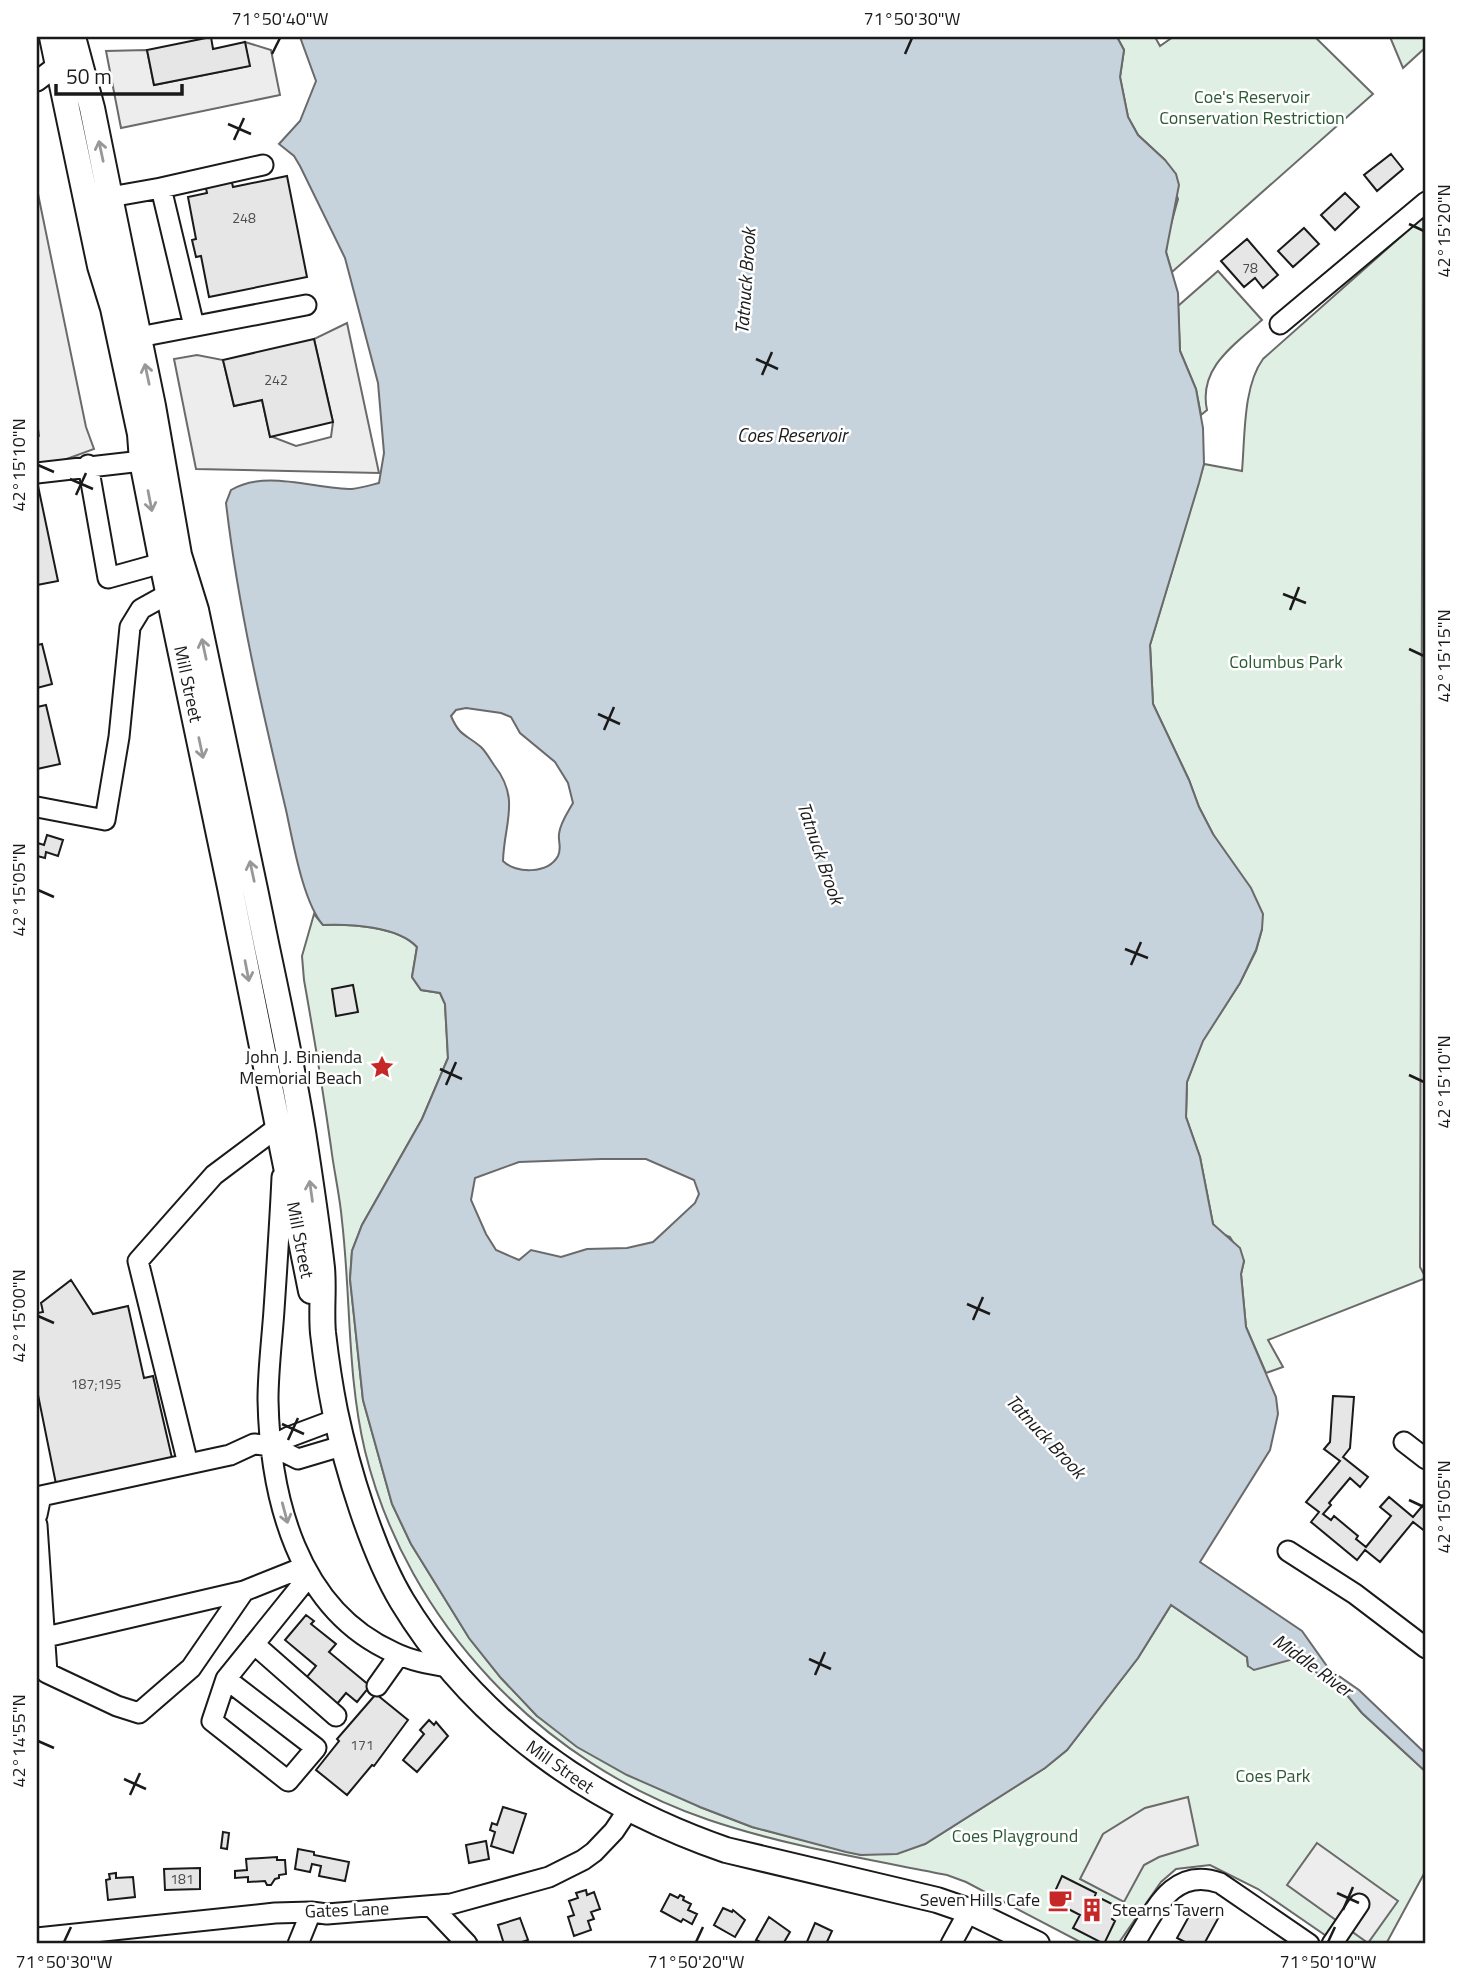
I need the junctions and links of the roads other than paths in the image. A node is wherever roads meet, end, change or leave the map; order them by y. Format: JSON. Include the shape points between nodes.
{"nodes":[{"id":1,"x":52,"y":37,"type":"edge"},
{"id":2,"x":73,"y":37,"type":"edge"},
{"id":3,"x":58,"y":65,"type":"junction"},
{"id":4,"x":37,"y":81,"type":"edge"},
{"id":5,"x":263,"y":165,"type":"dead end"},
{"id":6,"x":161,"y":188,"type":"junction"},
{"id":7,"x":110,"y":197,"type":"junction"},
{"id":8,"x":1426,"y":202,"type":"edge"},
{"id":9,"x":306,"y":305,"type":"dead end"},
{"id":10,"x":1280,"y":324,"type":"dead end"},
{"id":11,"x":194,"y":326,"type":"junction"},
{"id":12,"x":139,"y":337,"type":"junction"},
{"id":13,"x":150,"y":438,"type":"junction"},
{"id":14,"x":142,"y":461,"type":"junction"},
{"id":15,"x":89,"y":466,"type":"junction"},
{"id":16,"x":37,"y":473,"type":"edge"},
{"id":17,"x":162,"y":563,"type":"junction"},
{"id":18,"x":169,"y":594,"type":"junction"},
{"id":19,"x":37,"y":807,"type":"edge"},
{"id":20,"x":278,"y":1127,"type":"junction"},
{"id":21,"x":284,"y":1154,"type":"junction"},
{"id":22,"x":323,"y":1332,"type":"junction"},
{"id":23,"x":337,"y":1419,"type":"junction"},
{"id":24,"x":1405,"y":1442,"type":"dead end"},
{"id":25,"x":345,"y":1445,"type":"junction"},
{"id":26,"x":272,"y":1446,"type":"junction"},
{"id":27,"x":1426,"y":1459,"type":"edge"},
{"id":28,"x":188,"y":1464,"type":"junction"},
{"id":29,"x":37,"y":1515,"type":"edge"},
{"id":30,"x":37,"y":1525,"type":"edge"},
{"id":31,"x":1288,"y":1551,"type":"dead end"},
{"id":32,"x":307,"y":1572,"type":"junction"},
{"id":33,"x":244,"y":1591,"type":"junction"},
{"id":34,"x":46,"y":1637,"type":"junction"},
{"id":35,"x":254,"y":1644,"type":"junction"},
{"id":36,"x":1426,"y":1648,"type":"edge"},
{"id":37,"x":399,"y":1655,"type":"junction"},
{"id":38,"x":449,"y":1667,"type":"junction"},
{"id":39,"x":226,"y":1679,"type":"junction"},
{"id":40,"x":377,"y":1686,"type":"dead end"},
{"id":41,"x":336,"y":1716,"type":"dead end"},
{"id":42,"x":628,"y":1810,"type":"junction"},
{"id":43,"x":1359,"y":1904,"type":"dead end"},
{"id":44,"x":431,"y":1906,"type":"junction"},
{"id":45,"x":969,"y":1911,"type":"junction"},
{"id":46,"x":311,"y":1912,"type":"junction"},
{"id":47,"x":37,"y":1938,"type":"edge"},
{"id":48,"x":298,"y":1944,"type":"edge"},
{"id":49,"x":467,"y":1944,"type":"edge"},
{"id":50,"x":951,"y":1944,"type":"edge"},
{"id":51,"x":1037,"y":1944,"type":"edge"},
{"id":52,"x":1134,"y":1944,"type":"edge"},
{"id":53,"x":1309,"y":1944,"type":"edge"},
{"id":54,"x":1332,"y":1944,"type":"edge"}],
"edges":[{"from":1,"to":3,"type":"main road","name":"Mill Street"},
{"from":7,"to":2,"type":"main road","name":"Mill Street","one_way":true},
{"from":3,"to":4,"type":"street"},
{"from":3,"to":13,"type":"main road","name":"Mill Street","via":[[100,266]]},
{"from":5,"to":6,"type":"street"},
{"from":6,"to":7,"type":"street"},
{"from":6,"to":11,"type":"street"},
{"from":7,"to":12,"type":"main road","name":"Mill Street"},
{"from":8,"to":10,"type":"street"},
{"from":9,"to":11,"type":"street"},
{"from":11,"to":12,"type":"street"},
{"from":13,"to":12,"type":"main road","name":"Mill Street","one_way":true},
{"from":13,"to":14,"type":"main road","name":"Mill Street"},
{"from":22,"to":13,"type":"main road","name":"Mill Street","one_way":true,"via":[[322,1270],[303,1131],[196,610]]},
{"from":14,"to":15,"type":"street"},
{"from":14,"to":17,"type":"main road","name":"Mill Street","one_way":true},
{"from":15,"to":16,"type":"street"},
{"from":15,"to":17,"type":"street","via":[[108,578]]},
{"from":17,"to":18,"type":"main road","name":"Mill Street"},
{"from":18,"to":19,"type":"street","via":[[141,609],[130,627],[106,820]]},
{"from":18,"to":20,"type":"main road","name":"Mill Street","one_way":true},
{"from":20,"to":21,"type":"main road","name":"Mill Street"},
{"from":20,"to":28,"type":"street","via":[[215,1175],[138,1261]]},
{"from":21,"to":22,"type":"main road","name":"Mill Street","via":[[307,1279]]},
{"from":21,"to":26,"type":"street","via":[[269,1376]]},
{"from":22,"to":23,"type":"main road","name":"Mill Street"},
{"from":23,"to":25,"type":"main road","name":"Mill Street"},
{"from":23,"to":26,"type":"street"},
{"from":24,"to":27,"type":"street"},
{"from":25,"to":26,"type":"street","via":[[299,1459]]},
{"from":25,"to":38,"type":"main road","name":"Mill Street","via":[[383,1563],[400,1598]]},
{"from":26,"to":28,"type":"street","via":[[254,1444],[230,1455]]},
{"from":26,"to":32,"type":"street","one_way":true,"via":[[293,1544]]},
{"from":28,"to":29,"type":"street","via":[[41,1496]]},
{"from":30,"to":34,"type":"street"},
{"from":31,"to":36,"type":"street"},
{"from":32,"to":33,"type":"street"},
{"from":32,"to":35,"type":"street"},
{"from":32,"to":37,"type":"street","via":[[318,1592],[347,1623]]},
{"from":33,"to":34,"type":"street"},
{"from":33,"to":34,"type":"street","via":[[191,1668],[139,1713],[47,1673]]},
{"from":35,"to":39,"type":"street"},
{"from":35,"to":41,"type":"street"},
{"from":37,"to":38,"type":"street"},
{"from":37,"to":40,"type":"street"},
{"from":38,"to":42,"type":"main road","name":"Mill Street","via":[[503,1724],[542,1756]]},
{"from":39,"to":39,"type":"street","via":[[212,1721],[288,1781],[317,1748]]},
{"from":42,"to":44,"type":"street","name":"Gates Lane","via":[[605,1842],[572,1867],[549,1877]]},
{"from":42,"to":45,"type":"main road","name":"Mill Street","via":[[726,1850],[897,1889]]},
{"from":43,"to":54,"type":"street"},
{"from":44,"to":46,"type":"street","name":"Gates Lane"},
{"from":44,"to":49,"type":"street"},
{"from":45,"to":50,"type":"street"},
{"from":45,"to":51,"type":"main road","name":"Mill Street"},
{"from":46,"to":47,"type":"street","name":"Gates Lane"},
{"from":46,"to":48,"type":"street"},
{"from":52,"to":53,"type":"street","via":[[1172,1890],[1194,1877],[1220,1883]]}]}
